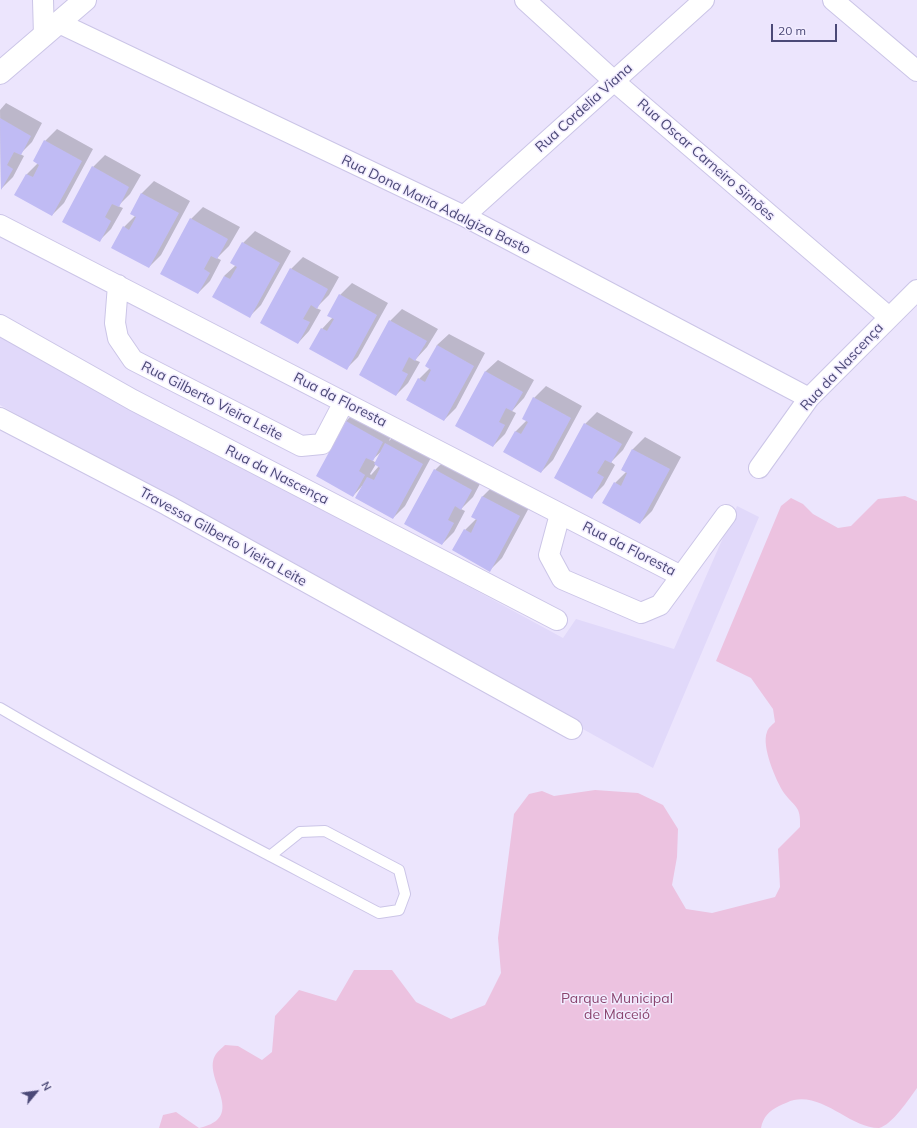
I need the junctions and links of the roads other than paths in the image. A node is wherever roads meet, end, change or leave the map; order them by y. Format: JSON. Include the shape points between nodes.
{"nodes":[{"id":1,"x":43,"y":0,"type":"edge"},
{"id":2,"x":85,"y":0,"type":"edge"},
{"id":3,"x":525,"y":0,"type":"edge"},
{"id":4,"x":704,"y":0,"type":"edge"},
{"id":5,"x":833,"y":0,"type":"edge"},
{"id":6,"x":51,"y":30,"type":"junction"},
{"id":7,"x":917,"y":71,"type":"edge"},
{"id":8,"x":0,"y":73,"type":"edge"},
{"id":9,"x":615,"y":82,"type":"junction"},
{"id":10,"x":464,"y":216,"type":"junction"},
{"id":11,"x":0,"y":225,"type":"edge"},
{"id":12,"x":118,"y":286,"type":"junction"},
{"id":13,"x":917,"y":290,"type":"edge"},
{"id":14,"x":889,"y":317,"type":"junction"},
{"id":15,"x":0,"y":325,"type":"edge"},
{"id":16,"x":809,"y":398,"type":"junction"},
{"id":17,"x":344,"y":402,"type":"junction"},
{"id":18,"x":0,"y":418,"type":"edge"},
{"id":19,"x":759,"y":468,"type":"dead end"},
{"id":20,"x":560,"y":514,"type":"junction"},
{"id":21,"x":726,"y":515,"type":"dead end"},
{"id":22,"x":681,"y":576,"type":"junction"},
{"id":23,"x":557,"y":620,"type":"dead end"},
{"id":24,"x":0,"y":708,"type":"edge"},
{"id":25,"x":572,"y":729,"type":"dead end"},
{"id":26,"x":270,"y":856,"type":"junction"}],
"edges":[{"from":1,"to":6,"type":"street"},
{"from":2,"to":6,"type":"street"},
{"from":3,"to":9,"type":"street","name":"Rua Oscar Carneiro Simões"},
{"from":4,"to":9,"type":"street","name":"Rua Cordelia Viana"},
{"from":5,"to":7,"type":"street"},
{"from":6,"to":8,"type":"street"},
{"from":6,"to":10,"type":"street","name":"Rua Dona Maria Adalgiza Basto"},
{"from":9,"to":10,"type":"street","name":"Rua Cordelia Viana"},
{"from":9,"to":14,"type":"street","name":"Rua Oscar Carneiro Simões"},
{"from":10,"to":16,"type":"street","name":"Rua Dona Maria Adalgiza Basto"},
{"from":11,"to":12,"type":"street","name":"Rua da Floresta"},
{"from":12,"to":17,"type":"street","name":"Rua da Floresta"},
{"from":12,"to":17,"type":"street","name":"Rua Gilberto Vieira Leite","via":[[115,323],[118,338],[133,360],[301,446],[322,444]]},
{"from":13,"to":14,"type":"street","name":"Rua da Nascença"},
{"from":14,"to":16,"type":"street","name":"Rua da Nascença"},
{"from":15,"to":23,"type":"street","name":"Rua da Nascença","via":[[134,400]]},
{"from":16,"to":19,"type":"street","name":"Rua da Nascença"},
{"from":17,"to":20,"type":"street","name":"Rua da Floresta"},
{"from":18,"to":25,"type":"street","name":"Travessa Gilberto Vieira Leite","via":[[167,505]]},
{"from":20,"to":22,"type":"street","name":"Rua da Floresta"},
{"from":20,"to":22,"type":"street","via":[[549,555],[562,579],[641,613],[660,605]]},
{"from":21,"to":22,"type":"street"},
{"from":24,"to":26,"type":"lane","via":[[90,761]]},
{"from":26,"to":26,"type":"lane","via":[[300,832],[325,831],[399,870],[405,894],[399,910],[379,913]]}]}
